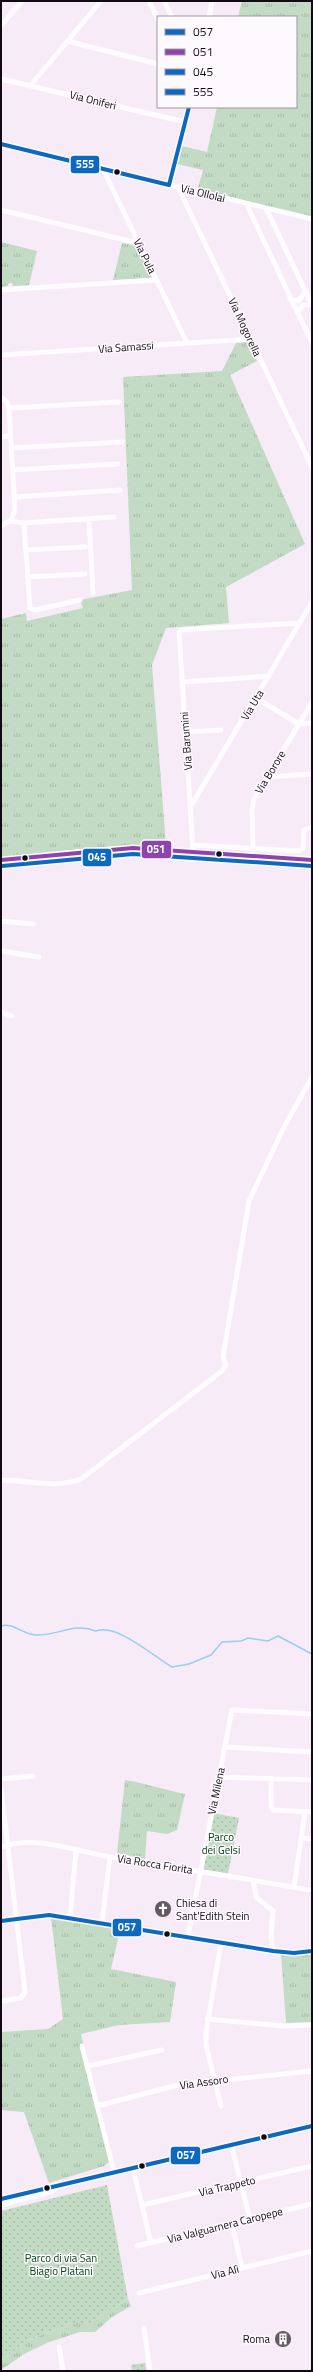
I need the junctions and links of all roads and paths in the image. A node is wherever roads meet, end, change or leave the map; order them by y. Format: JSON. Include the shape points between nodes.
{"nodes":[{"id":1,"x":22,"y":1,"type":"edge"},
{"id":2,"x":101,"y":1,"type":"edge"},
{"id":3,"x":149,"y":1,"type":"edge"},
{"id":4,"x":164,"y":1,"type":"edge"},
{"id":5,"x":212,"y":1,"type":"edge"},
{"id":6,"x":170,"y":16,"type":"edge"},
{"id":7,"x":209,"y":16,"type":"edge"},
{"id":8,"x":157,"y":18,"type":"edge"},
{"id":9,"x":1,"y":26,"type":"edge"},
{"id":10,"x":67,"y":41,"type":"junction"},
{"id":11,"x":157,"y":64,"type":"edge"},
{"id":12,"x":1,"y":79,"type":"edge"},
{"id":13,"x":31,"y":85,"type":"junction"},
{"id":14,"x":189,"y":108,"type":"edge"},
{"id":15,"x":185,"y":122,"type":"junction"},
{"id":16,"x":1,"y":144,"type":"edge"},
{"id":17,"x":103,"y":169,"type":"junction"},
{"id":18,"x":169,"y":184,"type":"junction"},
{"id":19,"x":178,"y":187,"type":"junction"},
{"id":20,"x":246,"y":204,"type":"junction"},
{"id":21,"x":266,"y":208,"type":"junction"},
{"id":22,"x":1,"y":210,"type":"edge"},
{"id":23,"x":312,"y":219,"type":"edge"},
{"id":24,"x":138,"y":243,"type":"junction"},
{"id":25,"x":156,"y":280,"type":"junction"},
{"id":26,"x":1,"y":290,"type":"edge"},
{"id":27,"x":305,"y":291,"type":"junction"},
{"id":28,"x":290,"y":299,"type":"junction"},
{"id":29,"x":312,"y":305,"type":"edge"},
{"id":30,"x":297,"y":313,"type":"junction"},
{"id":31,"x":251,"y":339,"type":"junction"},
{"id":32,"x":187,"y":343,"type":"junction"},
{"id":33,"x":312,"y":343,"type":"edge"},
{"id":34,"x":1,"y":355,"type":"edge"},
{"id":35,"x":1,"y":397,"type":"edge"},
{"id":36,"x":119,"y":402,"type":"dead end"},
{"id":37,"x":9,"y":408,"type":"junction"},
{"id":38,"x":10,"y":436,"type":"junction"},
{"id":39,"x":1,"y":437,"type":"edge"},
{"id":40,"x":122,"y":442,"type":"dead end"},
{"id":41,"x":11,"y":448,"type":"junction"},
{"id":42,"x":118,"y":464,"type":"dead end"},
{"id":43,"x":312,"y":468,"type":"edge"},
{"id":44,"x":13,"y":470,"type":"junction"},
{"id":45,"x":120,"y":490,"type":"dead end"},
{"id":46,"x":15,"y":498,"type":"junction"},
{"id":47,"x":114,"y":517,"type":"dead end"},
{"id":48,"x":89,"y":519,"type":"junction"},
{"id":49,"x":10,"y":521,"type":"junction"},
{"id":50,"x":24,"y":523,"type":"junction"},
{"id":51,"x":1,"y":526,"type":"edge"},
{"id":52,"x":85,"y":547,"type":"dead end"},
{"id":53,"x":26,"y":550,"type":"junction"},
{"id":54,"x":85,"y":574,"type":"dead end"},
{"id":55,"x":27,"y":577,"type":"junction"},
{"id":56,"x":93,"y":593,"type":"dead end"},
{"id":57,"x":80,"y":600,"type":"dead end"},
{"id":58,"x":312,"y":602,"type":"edge"},
{"id":59,"x":300,"y":623,"type":"junction"},
{"id":60,"x":270,"y":676,"type":"junction"},
{"id":61,"x":183,"y":682,"type":"junction"},
{"id":62,"x":256,"y":698,"type":"junction"},
{"id":63,"x":312,"y":702,"type":"edge"},
{"id":64,"x":312,"y":723,"type":"edge"},
{"id":65,"x":299,"y":724,"type":"junction"},
{"id":66,"x":221,"y":730,"type":"dead end"},
{"id":67,"x":185,"y":732,"type":"junction"},
{"id":68,"x":312,"y":774,"type":"edge"},
{"id":69,"x":268,"y":777,"type":"junction"},
{"id":70,"x":190,"y":807,"type":"junction"},
{"id":71,"x":312,"y":827,"type":"edge"},
{"id":72,"x":193,"y":848,"type":"junction"},
{"id":73,"x":253,"y":849,"type":"junction"},
{"id":74,"x":1,"y":860,"type":"edge"},
{"id":75,"x":312,"y":860,"type":"edge"},
{"id":76,"x":1,"y":921,"type":"edge"},
{"id":77,"x":33,"y":924,"type":"dead end"},
{"id":78,"x":1,"y":952,"type":"edge"},
{"id":79,"x":39,"y":957,"type":"dead end"},
{"id":80,"x":1,"y":1012,"type":"edge"},
{"id":81,"x":12,"y":1016,"type":"dead end"},
{"id":82,"x":312,"y":1077,"type":"edge"},
{"id":83,"x":1,"y":1480,"type":"edge"},
{"id":84,"x":312,"y":1714,"type":"edge"},
{"id":85,"x":225,"y":1747,"type":"junction"},
{"id":86,"x":312,"y":1752,"type":"edge"},
{"id":87,"x":33,"y":1776,"type":"dead end"},
{"id":88,"x":218,"y":1777,"type":"junction"},
{"id":89,"x":271,"y":1778,"type":"junction"},
{"id":90,"x":1,"y":1779,"type":"edge"},
{"id":91,"x":312,"y":1780,"type":"edge"},
{"id":92,"x":1,"y":1788,"type":"edge"},
{"id":93,"x":305,"y":1812,"type":"junction"},
{"id":94,"x":312,"y":1812,"type":"edge"},
{"id":95,"x":301,"y":1838,"type":"junction"},
{"id":96,"x":312,"y":1839,"type":"edge"},
{"id":97,"x":7,"y":1845,"type":"junction"},
{"id":98,"x":1,"y":1847,"type":"edge"},
{"id":99,"x":76,"y":1850,"type":"junction"},
{"id":100,"x":110,"y":1857,"type":"junction"},
{"id":101,"x":200,"y":1871,"type":"junction"},
{"id":102,"x":253,"y":1880,"type":"junction"},
{"id":103,"x":294,"y":1887,"type":"junction"},
{"id":104,"x":309,"y":1890,"type":"dead end"},
{"id":105,"x":70,"y":1918,"type":"junction"},
{"id":106,"x":16,"y":1919,"type":"junction"},
{"id":107,"x":1,"y":1921,"type":"edge"},
{"id":108,"x":102,"y":1923,"type":"junction"},
{"id":109,"x":188,"y":1936,"type":"junction"},
{"id":110,"x":221,"y":1942,"type":"junction"},
{"id":111,"x":273,"y":1951,"type":"junction"},
{"id":112,"x":312,"y":1951,"type":"edge"},
{"id":113,"x":1,"y":2001,"type":"edge"},
{"id":114,"x":207,"y":2019,"type":"junction"},
{"id":115,"x":312,"y":2025,"type":"edge"},
{"id":116,"x":82,"y":2046,"type":"dead end"},
{"id":117,"x":162,"y":2050,"type":"dead end"},
{"id":118,"x":88,"y":2066,"type":"junction"},
{"id":119,"x":312,"y":2071,"type":"edge"},
{"id":120,"x":214,"y":2080,"type":"junction"},
{"id":121,"x":97,"y":2106,"type":"junction"},
{"id":122,"x":221,"y":2106,"type":"dead end"},
{"id":123,"x":312,"y":2126,"type":"edge"},
{"id":124,"x":231,"y":2144,"type":"junction"},
{"id":125,"x":312,"y":2166,"type":"edge"},
{"id":126,"x":133,"y":2168,"type":"junction"},
{"id":127,"x":114,"y":2172,"type":"junction"},
{"id":128,"x":242,"y":2182,"type":"junction"},
{"id":129,"x":59,"y":2186,"type":"junction"},
{"id":130,"x":1,"y":2199,"type":"edge"},
{"id":131,"x":312,"y":2204,"type":"edge"},
{"id":132,"x":1,"y":2205,"type":"edge"},
{"id":133,"x":142,"y":2205,"type":"junction"},
{"id":134,"x":250,"y":2219,"type":"junction"},
{"id":135,"x":232,"y":2224,"type":"junction"},
{"id":136,"x":151,"y":2243,"type":"junction"},
{"id":137,"x":137,"y":2246,"type":"dead end"},
{"id":138,"x":312,"y":2251,"type":"edge"},
{"id":139,"x":242,"y":2268,"type":"junction"},
{"id":140,"x":139,"y":2293,"type":"dead end"},
{"id":141,"x":144,"y":2328,"type":"dead end"},
{"id":142,"x":59,"y":2347,"type":"dead end"},
{"id":143,"x":63,"y":2371,"type":"edge"},
{"id":144,"x":150,"y":2371,"type":"edge"}],
"edges":[{"from":1,"to":9,"type":"street"},
{"from":2,"to":10,"type":"street"},
{"from":3,"to":8,"type":"street"},
{"from":4,"to":6,"type":"street"},
{"from":5,"to":7,"type":"street"},
{"from":10,"to":11,"type":"street"},
{"from":10,"to":13,"type":"street"},
{"from":12,"to":13,"type":"street","name":"Via Oniferi"},
{"from":13,"to":15,"type":"street","name":"Via Oniferi"},
{"from":14,"to":15,"type":"street"},
{"from":15,"to":18,"type":"street"},
{"from":16,"to":17,"type":"street","name":"Via Ollolai"},
{"from":17,"to":18,"type":"street","name":"Via Ollolai"},
{"from":17,"to":24,"type":"street","name":"Via Pula"},
{"from":18,"to":19,"type":"street","name":"Via Ollolai"},
{"from":19,"to":20,"type":"street","name":"Via Ollolai"},
{"from":19,"to":31,"type":"street","name":"Via Mogorella"},
{"from":20,"to":21,"type":"street","name":"Via Ollolai"},
{"from":20,"to":28,"type":"street"},
{"from":21,"to":23,"type":"street","name":"Via Ollolai"},
{"from":21,"to":27,"type":"street"},
{"from":22,"to":24,"type":"street"},
{"from":24,"to":25,"type":"street","name":"Via Pula"},
{"from":25,"to":26,"type":"street"},
{"from":25,"to":32,"type":"street","name":"Via Pula"},
{"from":27,"to":28,"type":"street","via":[[299,301]]},
{"from":27,"to":29,"type":"street"},
{"from":28,"to":30,"type":"street"},
{"from":29,"to":30,"type":"street","via":[[303,306]]},
{"from":30,"to":33,"type":"street"},
{"from":31,"to":32,"type":"street","name":"Via Samassi"},
{"from":31,"to":43,"type":"street","name":"Via Mogorella"},
{"from":32,"to":34,"type":"street","name":"Via Samassi"},
{"from":35,"to":37,"type":"street"},
{"from":36,"to":37,"type":"street"},
{"from":37,"to":38,"type":"street"},
{"from":38,"to":39,"type":"street"},
{"from":38,"to":41,"type":"street"},
{"from":40,"to":41,"type":"street"},
{"from":41,"to":44,"type":"street"},
{"from":42,"to":44,"type":"street"},
{"from":44,"to":46,"type":"street"},
{"from":45,"to":46,"type":"street"},
{"from":46,"to":49,"type":"street","via":[[15,512]]},
{"from":47,"to":48,"type":"street"},
{"from":48,"to":50,"type":"street"},
{"from":48,"to":56,"type":"street"},
{"from":49,"to":50,"type":"street"},
{"from":49,"to":51,"type":"street"},
{"from":50,"to":53,"type":"street"},
{"from":52,"to":53,"type":"street"},
{"from":53,"to":55,"type":"street"},
{"from":54,"to":55,"type":"street"},
{"from":55,"to":57,"type":"street","via":[[29,606],[32,610]]},
{"from":58,"to":59,"type":"street","name":"Via Uta"},
{"from":59,"to":60,"type":"street","name":"Via Uta"},
{"from":59,"to":61,"type":"street","name":"Via Barumini","via":[[179,631]]},
{"from":60,"to":61,"type":"street"},
{"from":60,"to":62,"type":"street","name":"Via Uta"},
{"from":61,"to":67,"type":"street","name":"Via Barumini"},
{"from":62,"to":65,"type":"street"},
{"from":62,"to":70,"type":"street","name":"Via Uta"},
{"from":63,"to":65,"type":"street","name":"Via Borore"},
{"from":64,"to":65,"type":"street"},
{"from":65,"to":69,"type":"street","name":"Via Borore"},
{"from":66,"to":67,"type":"street"},
{"from":67,"to":70,"type":"street","name":"Via Barumini"},
{"from":68,"to":69,"type":"street"},
{"from":69,"to":73,"type":"street","name":"Via Borore","via":[[252,805]]},
{"from":70,"to":72,"type":"street","name":"Via Barumini"},
{"from":71,"to":73,"type":"street","via":[[304,830],[303,848],[300,851]]},
{"from":72,"to":73,"type":"street"},
{"from":72,"to":74,"type":"street","via":[[121,848]]},
{"from":72,"to":75,"type":"street"},
{"from":76,"to":77,"type":"street"},
{"from":78,"to":79,"type":"street"},
{"from":80,"to":81,"type":"street"},
{"from":82,"to":83,"type":"street","via":[[284,1127],[249,1203],[223,1357],[226,1365],[222,1371],[81,1479],[71,1483]]},
{"from":84,"to":85,"type":"street","name":"Via Milena","via":[[232,1710]]},
{"from":85,"to":86,"type":"street"},
{"from":85,"to":88,"type":"street","name":"Via Milena"},
{"from":87,"to":90,"type":"street"},
{"from":88,"to":89,"type":"street"},
{"from":88,"to":101,"type":"street","name":"Via Milena"},
{"from":89,"to":91,"type":"street"},
{"from":89,"to":93,"type":"street","via":[[273,1810]]},
{"from":92,"to":97,"type":"street"},
{"from":93,"to":94,"type":"street"},
{"from":93,"to":95,"type":"street"},
{"from":95,"to":96,"type":"street"},
{"from":95,"to":103,"type":"street"},
{"from":97,"to":98,"type":"street","name":"Via Rocca Fiorita"},
{"from":97,"to":99,"type":"street","name":"Via Rocca Fiorita","via":[[20,1842],[41,1843]]},
{"from":97,"to":106,"type":"street"},
{"from":99,"to":100,"type":"street","name":"Via Rocca Fiorita"},
{"from":99,"to":105,"type":"street"},
{"from":100,"to":101,"type":"street","name":"Via Rocca Fiorita"},
{"from":100,"to":108,"type":"street"},
{"from":101,"to":102,"type":"street","name":"Via Rocca Fiorita"},
{"from":101,"to":109,"type":"street","name":"Via Milena"},
{"from":102,"to":103,"type":"street","name":"Via Rocca Fiorita"},
{"from":102,"to":111,"type":"street","via":[[256,1896],[273,1911]]},
{"from":103,"to":104,"type":"street","name":"Via Rocca Fiorita"},
{"from":105,"to":106,"type":"street","via":[[49,1915]]},
{"from":105,"to":108,"type":"street"},
{"from":106,"to":107,"type":"street"},
{"from":106,"to":113,"type":"street","via":[[25,1992],[23,1996]]},
{"from":108,"to":109,"type":"street"},
{"from":109,"to":110,"type":"street"},
{"from":110,"to":111,"type":"street"},
{"from":110,"to":114,"type":"street"},
{"from":111,"to":112,"type":"street"},
{"from":114,"to":115,"type":"street","via":[[284,2026]]},
{"from":114,"to":120,"type":"street","via":[[206,2045]]},
{"from":116,"to":118,"type":"street"},
{"from":117,"to":118,"type":"street"},
{"from":118,"to":121,"type":"street"},
{"from":119,"to":120,"type":"street","name":"Via Assoro"},
{"from":120,"to":121,"type":"street","name":"Via Assoro","via":[[178,2085]]},
{"from":120,"to":122,"type":"street"},
{"from":121,"to":127,"type":"street"},
{"from":123,"to":124,"type":"street"},
{"from":124,"to":126,"type":"street"},
{"from":124,"to":128,"type":"street"},
{"from":125,"to":128,"type":"street","name":"Via Trappeto"},
{"from":126,"to":127,"type":"street"},
{"from":126,"to":133,"type":"street"},
{"from":127,"to":129,"type":"street"},
{"from":128,"to":133,"type":"street","name":"Via Trappeto"},
{"from":128,"to":134,"type":"street"},
{"from":129,"to":130,"type":"street"},
{"from":129,"to":132,"type":"street","via":[[51,2192]]},
{"from":131,"to":134,"type":"street","name":"Via Valguarnera Caropepe"},
{"from":133,"to":136,"type":"street"},
{"from":134,"to":135,"type":"street","name":"Via Valguarnera Caropepe"},
{"from":135,"to":136,"type":"street","name":"Via Valguarnera Caropepe"},
{"from":135,"to":139,"type":"street"},
{"from":136,"to":137,"type":"street","name":"Via Valguarnera Caropepe"},
{"from":138,"to":139,"type":"street","name":"Via Alì"},
{"from":139,"to":140,"type":"street","name":"Via Alì"},
{"from":141,"to":144,"type":"street"},
{"from":142,"to":143,"type":"street"}]}
